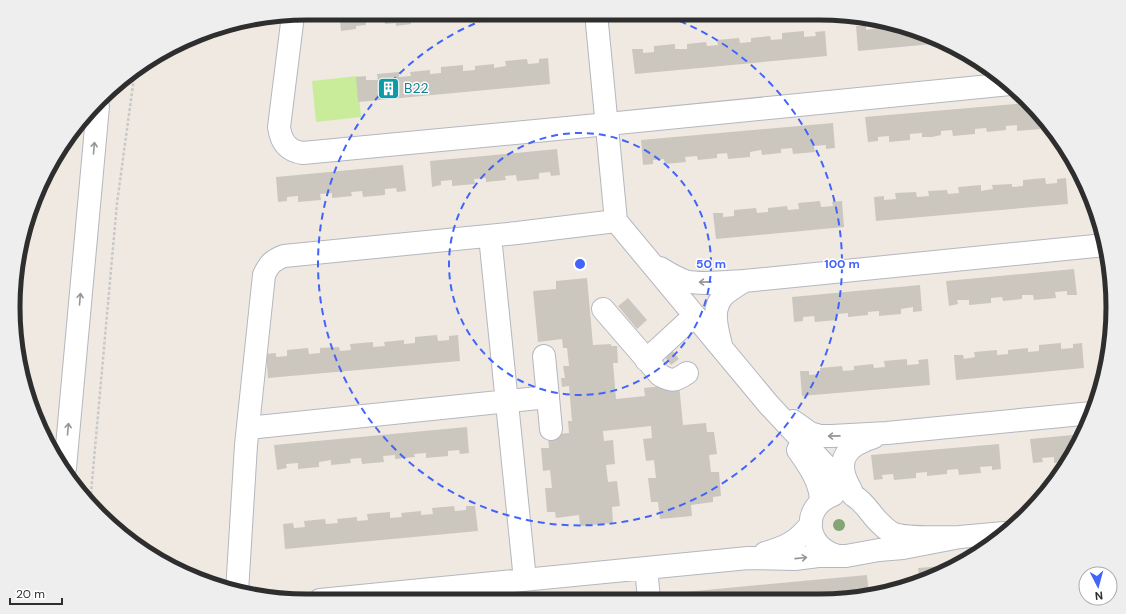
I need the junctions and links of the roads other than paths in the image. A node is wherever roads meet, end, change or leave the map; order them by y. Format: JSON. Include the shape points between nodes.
{"nodes":[{"id":1,"x":597,"y":20,"type":"edge"},
{"id":2,"x":292,"y":21,"type":"edge"},
{"id":3,"x":1001,"y":85,"type":"edge"},
{"id":4,"x":98,"y":111,"type":"edge"},
{"id":5,"x":607,"y":124,"type":"junction"},
{"id":6,"x":616,"y":221,"type":"junction"},
{"id":7,"x":490,"y":236,"type":"junction"},
{"id":8,"x":1099,"y":247,"type":"edge"},
{"id":9,"x":647,"y":259,"type":"junction"},
{"id":10,"x":744,"y":281,"type":"junction"},
{"id":11,"x":604,"y":309,"type":"dead end"},
{"id":12,"x":694,"y":316,"type":"junction"},
{"id":13,"x":722,"y":348,"type":"junction"},
{"id":14,"x":544,"y":356,"type":"dead end"},
{"id":15,"x":646,"y":360,"type":"junction"},
{"id":16,"x":687,"y":373,"type":"dead end"},
{"id":17,"x":548,"y":397,"type":"junction"},
{"id":18,"x":508,"y":401,"type":"junction"},
{"id":19,"x":769,"y":405,"type":"junction"},
{"id":20,"x":1086,"y":413,"type":"edge"},
{"id":21,"x":248,"y":428,"type":"junction"},
{"id":22,"x":551,"y":429,"type":"dead end"},
{"id":23,"x":886,"y":433,"type":"junction"},
{"id":24,"x":66,"y":462,"type":"edge"},
{"id":25,"x":854,"y":496,"type":"junction"},
{"id":26,"x":820,"y":502,"type":"junction"},
{"id":27,"x":871,"y":513,"type":"junction"},
{"id":28,"x":811,"y":524,"type":"junction"},
{"id":29,"x":995,"y":534,"type":"edge"},
{"id":30,"x":960,"y":537,"type":"junction"},
{"id":31,"x":846,"y":555,"type":"junction"},
{"id":32,"x":748,"y":558,"type":"junction"},
{"id":33,"x":646,"y":568,"type":"junction"},
{"id":34,"x":524,"y":580,"type":"junction"},
{"id":35,"x":238,"y":585,"type":"edge"},
{"id":36,"x":381,"y":594,"type":"edge"},
{"id":37,"x":649,"y":594,"type":"edge"}],
"edges":[{"from":1,"to":5,"type":"street"},
{"from":2,"to":5,"type":"street","via":[[279,128],[283,142],[296,152],[320,152]]},
{"from":3,"to":5,"type":"street"},
{"from":24,"to":4,"type":"street","one_way":true},
{"from":5,"to":6,"type":"street"},
{"from":6,"to":7,"type":"street"},
{"from":6,"to":9,"type":"street"},
{"from":7,"to":18,"type":"street"},
{"from":7,"to":21,"type":"street","via":[[299,254],[274,260],[264,275]]},
{"from":8,"to":10,"type":"street"},
{"from":10,"to":9,"type":"street","one_way":true,"via":[[686,282]]},
{"from":9,"to":12,"type":"street"},
{"from":10,"to":13,"type":"street","via":[[724,294],[718,305],[715,315]]},
{"from":11,"to":15,"type":"street"},
{"from":12,"to":13,"type":"street"},
{"from":12,"to":15,"type":"street"},
{"from":13,"to":19,"type":"street"},
{"from":14,"to":17,"type":"street"},
{"from":15,"to":16,"type":"street","via":[[668,380],[677,380]]},
{"from":17,"to":18,"type":"street"},
{"from":17,"to":22,"type":"street"},
{"from":18,"to":21,"type":"street"},
{"from":18,"to":34,"type":"street"},
{"from":23,"to":19,"type":"street","one_way":true,"via":[[820,436],[810,433]]},
{"from":19,"to":25,"type":"street"},
{"from":19,"to":26,"type":"street","via":[[816,478],[821,495]]},
{"from":20,"to":23,"type":"street"},
{"from":21,"to":35,"type":"street"},
{"from":23,"to":25,"type":"street","via":[[864,440],[847,452],[842,470]]},
{"from":25,"to":26,"type":"street","via":[[836,494]]},
{"from":25,"to":27,"type":"street","via":[[861,500]]},
{"from":26,"to":28,"type":"street","via":[[812,516]]},
{"from":27,"to":30,"type":"street","via":[[892,533],[904,536]]},
{"from":27,"to":31,"type":"street","via":[[872,532],[868,542],[862,549]]},
{"from":28,"to":31,"type":"street","via":[[812,534],[822,549],[830,554]]},
{"from":28,"to":32,"type":"street","via":[[788,545]]},
{"from":29,"to":30,"type":"street"},
{"from":30,"to":31,"type":"street"},
{"from":32,"to":31,"type":"street","one_way":true,"via":[[795,559]]},
{"from":32,"to":33,"type":"street"},
{"from":33,"to":34,"type":"street"},
{"from":33,"to":37,"type":"street"},
{"from":34,"to":36,"type":"street"}]}
